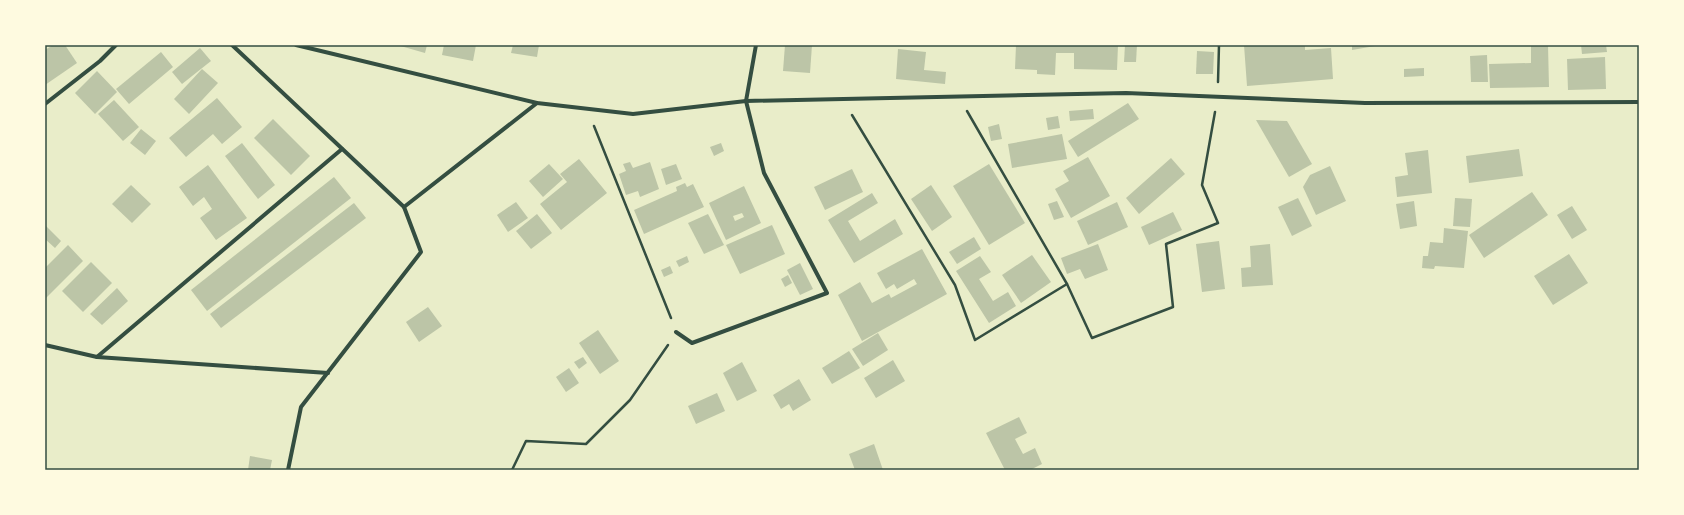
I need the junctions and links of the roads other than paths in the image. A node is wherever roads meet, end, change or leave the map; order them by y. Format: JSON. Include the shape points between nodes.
{"nodes":[{"id":1,"x":116,"y":45,"type":"edge"},
{"id":2,"x":232,"y":45,"type":"edge"},
{"id":3,"x":296,"y":45,"type":"edge"},
{"id":4,"x":756,"y":45,"type":"edge"},
{"id":5,"x":746,"y":101,"type":"junction"},
{"id":6,"x":1639,"y":102,"type":"edge"},
{"id":7,"x":537,"y":103,"type":"junction"},
{"id":8,"x":45,"y":104,"type":"edge"},
{"id":9,"x":342,"y":149,"type":"junction"},
{"id":10,"x":404,"y":207,"type":"junction"},
{"id":11,"x":676,"y":332,"type":"road end"},
{"id":12,"x":45,"y":345,"type":"edge"},
{"id":13,"x":97,"y":357,"type":"junction"},
{"id":14,"x":328,"y":373,"type":"junction"},
{"id":15,"x":288,"y":470,"type":"edge"}],
"edges":[{"from":1,"to":8,"type":"street","via":[[100,61]]},
{"from":2,"to":9,"type":"street"},
{"from":3,"to":7,"type":"street"},
{"from":4,"to":5,"type":"street"},
{"from":5,"to":6,"type":"street","via":[[1126,93],[1365,103]]},
{"from":5,"to":7,"type":"street","via":[[633,114]]},
{"from":5,"to":11,"type":"street","via":[[764,173],[827,293],[692,343]]},
{"from":7,"to":10,"type":"street"},
{"from":9,"to":10,"type":"street"},
{"from":9,"to":13,"type":"street"},
{"from":10,"to":14,"type":"street","via":[[421,252]]},
{"from":12,"to":13,"type":"street"},
{"from":13,"to":14,"type":"street"},
{"from":14,"to":15,"type":"street","via":[[301,407]]}]}
